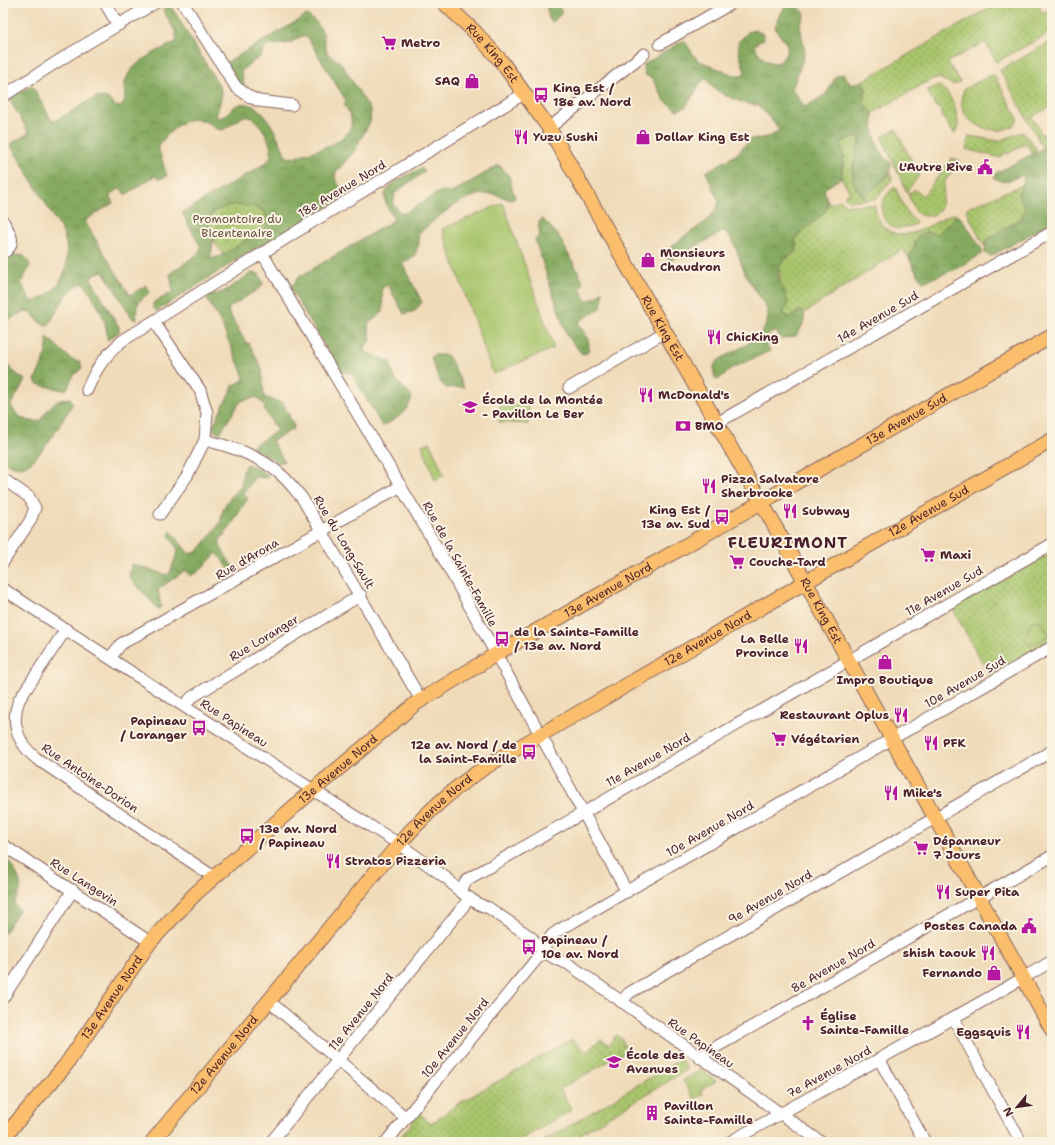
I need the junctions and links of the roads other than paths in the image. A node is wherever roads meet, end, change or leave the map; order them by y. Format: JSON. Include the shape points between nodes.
{"nodes":[{"id":1,"x":105,"y":3,"type":"edge"},
{"id":2,"x":155,"y":3,"type":"edge"},
{"id":3,"x":183,"y":3,"type":"edge"},
{"id":4,"x":444,"y":3,"type":"edge"},
{"id":5,"x":732,"y":3,"type":"edge"},
{"id":6,"x":118,"y":25,"type":"junction"},
{"id":7,"x":660,"y":44,"type":"dead end"},
{"id":8,"x":644,"y":54,"type":"dead end"},
{"id":9,"x":525,"y":93,"type":"junction"},
{"id":10,"x":3,"y":96,"type":"edge"},
{"id":11,"x":292,"y":105,"type":"dead end"},
{"id":12,"x":549,"y":128,"type":"junction"},
{"id":13,"x":3,"y":221,"type":"edge"},
{"id":14,"x":1052,"y":232,"type":"edge"},
{"id":15,"x":3,"y":253,"type":"edge"},
{"id":16,"x":262,"y":253,"type":"junction"},
{"id":17,"x":154,"y":322,"type":"junction"},
{"id":18,"x":665,"y":332,"type":"junction"},
{"id":19,"x":1052,"y":336,"type":"edge"},
{"id":20,"x":569,"y":388,"type":"dead end"},
{"id":21,"x":87,"y":390,"type":"dead end"},
{"id":22,"x":717,"y":424,"type":"junction"},
{"id":23,"x":205,"y":440,"type":"junction"},
{"id":24,"x":1052,"y":440,"type":"edge"},
{"id":25,"x":3,"y":479,"type":"edge"},
{"id":26,"x":401,"y":486,"type":"junction"},
{"id":27,"x":762,"y":503,"type":"junction"},
{"id":28,"x":160,"y":514,"type":"dead end"},
{"id":29,"x":323,"y":531,"type":"junction"},
{"id":30,"x":1052,"y":544,"type":"edge"},
{"id":31,"x":3,"y":562,"type":"edge"},
{"id":32,"x":805,"y":581,"type":"junction"},
{"id":33,"x":3,"y":589,"type":"edge"},
{"id":34,"x":361,"y":595,"type":"junction"},
{"id":35,"x":66,"y":630,"type":"junction"},
{"id":36,"x":1052,"y":647,"type":"edge"},
{"id":37,"x":496,"y":654,"type":"junction"},
{"id":38,"x":110,"y":658,"type":"junction"},
{"id":39,"x":848,"y":660,"type":"junction"},
{"id":40,"x":421,"y":700,"type":"junction"},
{"id":41,"x":184,"y":706,"type":"junction"},
{"id":42,"x":540,"y":734,"type":"junction"},
{"id":43,"x":892,"y":740,"type":"junction"},
{"id":44,"x":1052,"y":751,"type":"edge"},
{"id":45,"x":313,"y":790,"type":"junction"},
{"id":46,"x":584,"y":812,"type":"junction"},
{"id":47,"x":935,"y":819,"type":"junction"},
{"id":48,"x":399,"y":844,"type":"junction"},
{"id":49,"x":3,"y":845,"type":"edge"},
{"id":50,"x":1052,"y":856,"type":"edge"},
{"id":51,"x":214,"y":877,"type":"junction"},
{"id":52,"x":449,"y":880,"type":"junction"},
{"id":53,"x":464,"y":885,"type":"junction"},
{"id":54,"x":73,"y":890,"type":"junction"},
{"id":55,"x":627,"y":892,"type":"junction"},
{"id":56,"x":979,"y":897,"type":"junction"},
{"id":57,"x":470,"y":898,"type":"junction"},
{"id":58,"x":489,"y":908,"type":"junction"},
{"id":59,"x":150,"y":942,"type":"junction"},
{"id":60,"x":545,"y":947,"type":"junction"},
{"id":61,"x":1052,"y":960,"type":"edge"},
{"id":62,"x":1023,"y":978,"type":"junction"},
{"id":63,"x":3,"y":998,"type":"edge"},
{"id":64,"x":270,"y":1002,"type":"junction"},
{"id":65,"x":621,"y":1002,"type":"junction"},
{"id":66,"x":954,"y":1019,"type":"junction"},
{"id":67,"x":1052,"y":1030,"type":"edge"},
{"id":68,"x":700,"y":1058,"type":"junction"},
{"id":69,"x":879,"y":1059,"type":"junction"},
{"id":70,"x":339,"y":1060,"type":"junction"},
{"id":71,"x":780,"y":1114,"type":"junction"},
{"id":72,"x":406,"y":1118,"type":"junction"},
{"id":73,"x":3,"y":1138,"type":"edge"},
{"id":74,"x":152,"y":1142,"type":"edge"},
{"id":75,"x":271,"y":1142,"type":"edge"},
{"id":76,"x":386,"y":1142,"type":"edge"},
{"id":77,"x":730,"y":1142,"type":"edge"},
{"id":78,"x":820,"y":1142,"type":"edge"},
{"id":79,"x":925,"y":1142,"type":"edge"},
{"id":80,"x":1021,"y":1142,"type":"edge"}],
"edges":[{"from":1,"to":6,"type":"street"},
{"from":2,"to":6,"type":"street"},
{"from":3,"to":11,"type":"street","via":[[236,87],[259,101]]},
{"from":4,"to":9,"type":"main road","name":"Rue King Est","via":[[487,45]]},
{"from":5,"to":7,"type":"street"},
{"from":6,"to":10,"type":"street"},
{"from":8,"to":12,"type":"street"},
{"from":9,"to":12,"type":"main road","name":"Rue King Est"},
{"from":9,"to":16,"type":"street","name":"18e Avenue Nord"},
{"from":12,"to":18,"type":"main road","name":"Rue King Est"},
{"from":13,"to":15,"type":"street","via":[[12,241],[8,250]]},
{"from":14,"to":22,"type":"street","name":"14e Avenue Sud"},
{"from":16,"to":17,"type":"street","name":"18e Avenue Nord"},
{"from":16,"to":26,"type":"street","name":"Rue de la Sainte-Famille"},
{"from":17,"to":21,"type":"street","name":"18e Avenue Nord","via":[[108,354],[96,369]]},
{"from":17,"to":23,"type":"street","via":[[200,390],[207,413]]},
{"from":18,"to":20,"type":"street"},
{"from":18,"to":22,"type":"main road","name":"Rue King Est"},
{"from":19,"to":27,"type":"main road","name":"13e Avenue Sud"},
{"from":22,"to":27,"type":"main road","name":"Rue King Est"},
{"from":23,"to":28,"type":"street","via":[[187,476]]},
{"from":23,"to":29,"type":"street","name":"Rue du Long-Sault","via":[[257,457],[279,473],[302,498]]},
{"from":24,"to":32,"type":"main road","name":"12e Avenue Sud"},
{"from":25,"to":31,"type":"street","via":[[29,497],[35,508],[30,521]]},
{"from":26,"to":29,"type":"street","name":"Rue d'Arona"},
{"from":26,"to":37,"type":"street","name":"Rue de la Sainte-Famille"},
{"from":27,"to":32,"type":"main road","name":"Rue King Est"},
{"from":27,"to":37,"type":"main road","name":"13e Avenue Nord"},
{"from":29,"to":34,"type":"street","name":"Rue du Long-Sault"},
{"from":29,"to":38,"type":"street","name":"Rue d'Arona","via":[[121,644]]},
{"from":30,"to":39,"type":"street","name":"11e Avenue Sud"},
{"from":32,"to":39,"type":"main road","name":"Rue King Est"},
{"from":32,"to":42,"type":"main road","name":"12e Avenue Nord"},
{"from":33,"to":35,"type":"street","name":"Rue Papineau"},
{"from":34,"to":40,"type":"street","name":"Rue du Long-Sault"},
{"from":34,"to":41,"type":"street","name":"Rue Loranger","via":[[192,697]]},
{"from":35,"to":38,"type":"street","name":"Rue Papineau"},
{"from":35,"to":51,"type":"street","name":"Rue Antoine-Dorion","via":[[16,708],[15,723],[20,741],[37,759]]},
{"from":36,"to":43,"type":"street","name":"10e Avenue Sud"},
{"from":37,"to":40,"type":"main road","name":"13e Avenue Nord"},
{"from":37,"to":42,"type":"street","name":"Rue de la Sainte-Famille"},
{"from":38,"to":41,"type":"street","name":"Rue Papineau"},
{"from":39,"to":43,"type":"main road","name":"Rue King Est"},
{"from":39,"to":46,"type":"street","name":"11e Avenue Nord"},
{"from":40,"to":45,"type":"main road","name":"13e Avenue Nord"},
{"from":41,"to":45,"type":"street","name":"Rue Papineau"},
{"from":42,"to":46,"type":"street","name":"Rue de la Sainte-Famille"},
{"from":42,"to":48,"type":"main road","name":"12e Avenue Nord","via":[[460,784],[425,815]]},
{"from":43,"to":47,"type":"main road","name":"Rue King Est"},
{"from":43,"to":55,"type":"street","name":"10e Avenue Nord"},
{"from":44,"to":47,"type":"street","name":"9e Avenue Nord"},
{"from":45,"to":48,"type":"street","name":"Rue Papineau"},
{"from":45,"to":51,"type":"main road","name":"13e Avenue Nord"},
{"from":46,"to":53,"type":"street","name":"11e Avenue Nord","via":[[468,879]]},
{"from":46,"to":55,"type":"street","name":"Rue de la Sainte-Famille"},
{"from":47,"to":56,"type":"main road","name":"Rue King Est"},
{"from":47,"to":65,"type":"street","name":"9e Avenue Nord","via":[[629,993]]},
{"from":48,"to":52,"type":"street","name":"Rue Papineau"},
{"from":48,"to":64,"type":"main road","name":"12e Avenue Nord"},
{"from":49,"to":54,"type":"street","name":"Rue Langevin"},
{"from":50,"to":56,"type":"street","name":"8e Avenue Nord"},
{"from":51,"to":59,"type":"main road","name":"13e Avenue Nord"},
{"from":52,"to":53,"type":"street","name":"Rue Papineau","via":[[456,880]]},
{"from":52,"to":57,"type":"street","name":"Rue Papineau"},
{"from":53,"to":58,"type":"street","name":"Rue Papineau","via":[[487,902]]},
{"from":54,"to":59,"type":"street","name":"Rue Langevin"},
{"from":54,"to":63,"type":"street"},
{"from":55,"to":60,"type":"street","name":"10e Avenue Nord","via":[[559,930],[552,935]]},
{"from":56,"to":62,"type":"main road","name":"Rue King Est"},
{"from":56,"to":68,"type":"street","name":"8e Avenue Nord"},
{"from":57,"to":58,"type":"street","name":"Rue Papineau"},
{"from":57,"to":70,"type":"street","name":"11e Avenue Nord"},
{"from":58,"to":60,"type":"street","name":"Rue Papineau","via":[[532,938],[538,938]]},
{"from":59,"to":73,"type":"main road","name":"13e Avenue Nord","via":[[65,1066]]},
{"from":60,"to":65,"type":"street","name":"Rue Papineau","via":[[565,958],[568,963]]},
{"from":60,"to":72,"type":"street","name":"10e Avenue Nord"},
{"from":61,"to":62,"type":"street","name":"7e Avenue Nord"},
{"from":62,"to":66,"type":"street","name":"7e Avenue Nord"},
{"from":62,"to":67,"type":"main road","name":"Rue King Est"},
{"from":64,"to":70,"type":"street"},
{"from":64,"to":74,"type":"main road","name":"12e Avenue Nord"},
{"from":65,"to":68,"type":"street","name":"Rue Papineau"},
{"from":66,"to":69,"type":"street","name":"7e Avenue Nord"},
{"from":66,"to":80,"type":"street"},
{"from":68,"to":71,"type":"street","name":"Rue Papineau"},
{"from":69,"to":71,"type":"street","name":"7e Avenue Nord"},
{"from":69,"to":79,"type":"street"},
{"from":70,"to":72,"type":"street"},
{"from":70,"to":75,"type":"street","name":"11e Avenue Nord"},
{"from":71,"to":77,"type":"street","name":"7e Avenue Nord"},
{"from":71,"to":78,"type":"street","name":"Rue Papineau"},
{"from":72,"to":76,"type":"street","name":"10e Avenue Nord"}]}
